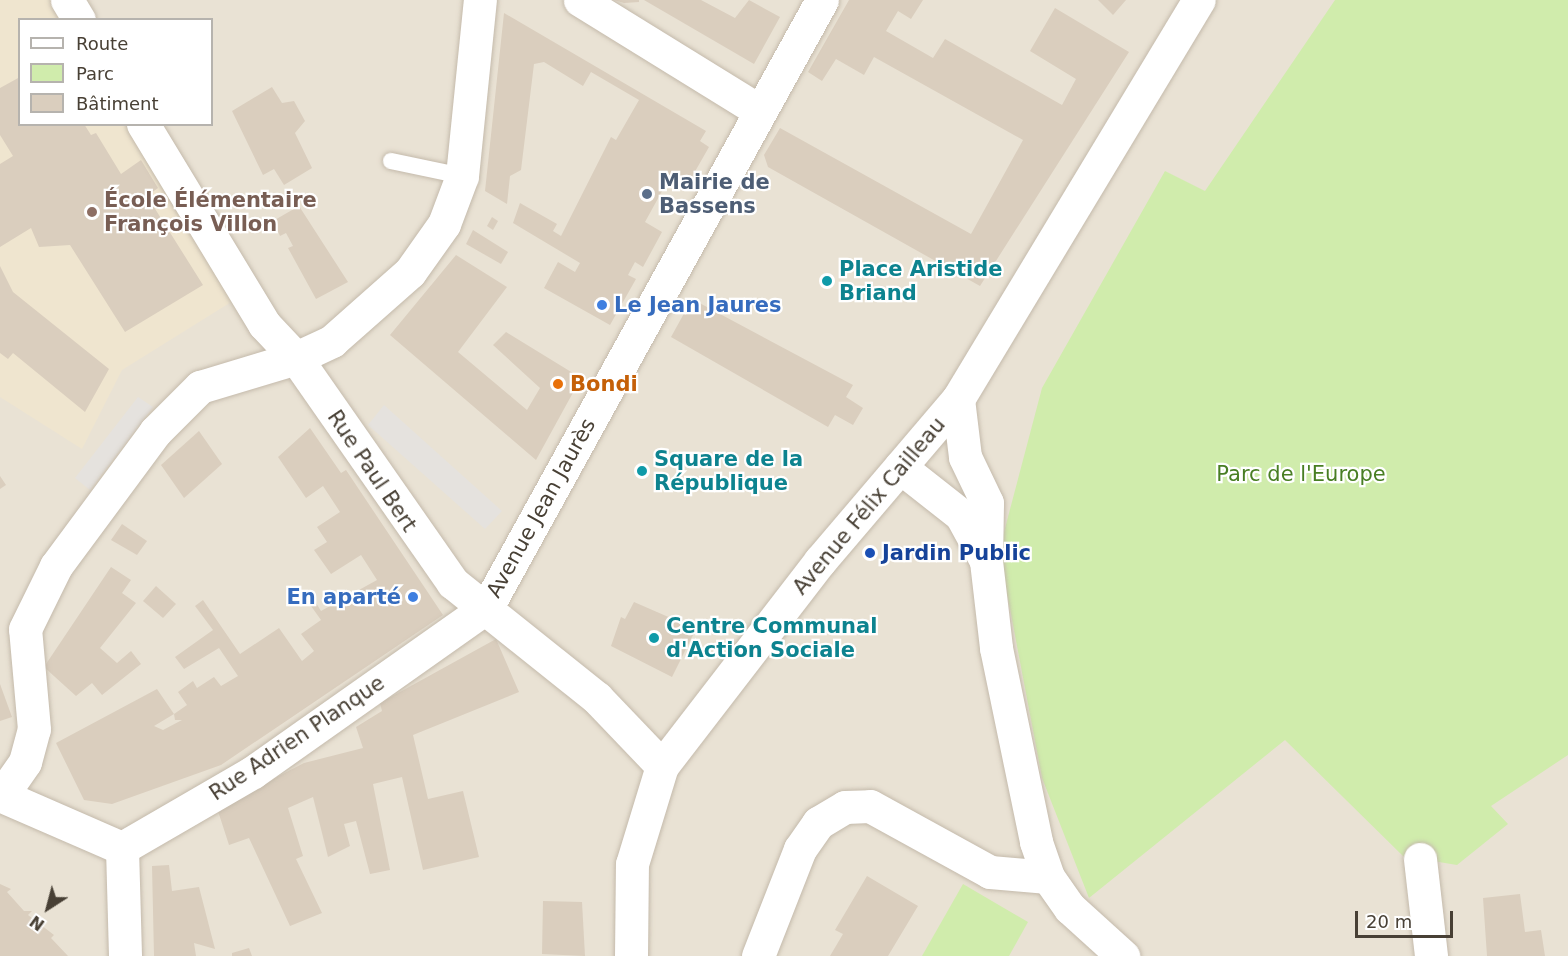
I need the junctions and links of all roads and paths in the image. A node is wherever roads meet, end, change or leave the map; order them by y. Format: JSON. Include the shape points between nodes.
{"nodes":[{"id":1,"x":67,"y":0,"type":"edge"},
{"id":2,"x":480,"y":0,"type":"edge"},
{"id":3,"x":580,"y":0,"type":"edge"},
{"id":4,"x":822,"y":0,"type":"edge"},
{"id":5,"x":1199,"y":0,"type":"edge"},
{"id":6,"x":78,"y":18,"type":"edge"},
{"id":7,"x":760,"y":111,"type":"junction"},
{"id":8,"x":144,"y":126,"type":"edge"},
{"id":9,"x":391,"y":161,"type":"dead end"},
{"id":10,"x":462,"y":176,"type":"junction"},
{"id":11,"x":296,"y":358,"type":"junction"},
{"id":12,"x":958,"y":399,"type":"junction"},
{"id":13,"x":900,"y":467,"type":"junction"},
{"id":14,"x":986,"y":561,"type":"junction"},
{"id":15,"x":487,"y":607,"type":"junction"},
{"id":16,"x":662,"y":766,"type":"junction"},
{"id":17,"x":1,"y":795,"type":"edge"},
{"id":18,"x":122,"y":848,"type":"junction"},
{"id":19,"x":1420,"y":859,"type":"dead end"},
{"id":20,"x":1048,"y":877,"type":"junction"},
{"id":21,"x":125,"y":956,"type":"edge"},
{"id":22,"x":631,"y":956,"type":"edge"},
{"id":23,"x":758,"y":956,"type":"edge"},
{"id":24,"x":1123,"y":956,"type":"edge"},
{"id":25,"x":1431,"y":956,"type":"edge"}],
"edges":[{"from":1,"to":6,"type":"street"},
{"from":2,"to":10,"type":"street"},
{"from":3,"to":7,"type":"street"},
{"from":4,"to":7,"type":"street","name":"Avenue Jean Jaurès"},
{"from":5,"to":12,"type":"street","name":"Avenue Félix Cailleau","via":[[1119,126]]},
{"from":7,"to":15,"type":"street","name":"Avenue Jean Jaurès"},
{"from":8,"to":11,"type":"street","name":"Rue Paul Bert","via":[[264,324]]},
{"from":9,"to":10,"type":"lane"},
{"from":10,"to":11,"type":"street","via":[[444,224],[410,272],[360,320]]},
{"from":11,"to":15,"type":"street","name":"Rue Paul Bert","via":[[401,516],[453,583]]},
{"from":11,"to":17,"type":"street","via":[[200,387],[154,432],[56,566],[25,629],[34,729],[25,762]]},
{"from":12,"to":13,"type":"street","name":"Avenue Félix Cailleau"},
{"from":12,"to":14,"type":"street","via":[[965,457],[987,503]]},
{"from":13,"to":14,"type":"street","via":[[961,515]]},
{"from":13,"to":16,"type":"street","name":"Avenue Félix Cailleau","via":[[820,561]]},
{"from":14,"to":20,"type":"street","via":[[996,648]]},
{"from":15,"to":16,"type":"street","name":"Rue Paul Bert","via":[[597,698]]},
{"from":15,"to":18,"type":"street","name":"Rue Adrien Planque","via":[[253,772]]},
{"from":16,"to":22,"type":"street","name":"Avenue Félix Cailleau","via":[[632,864]]},
{"from":17,"to":18,"type":"street"},
{"from":18,"to":21,"type":"street"},
{"from":19,"to":25,"type":"street"},
{"from":20,"to":23,"type":"street","via":[[990,872],[870,806],[845,807],[818,824],[800,849]]},
{"from":20,"to":24,"type":"street","via":[[1070,908]]}]}
